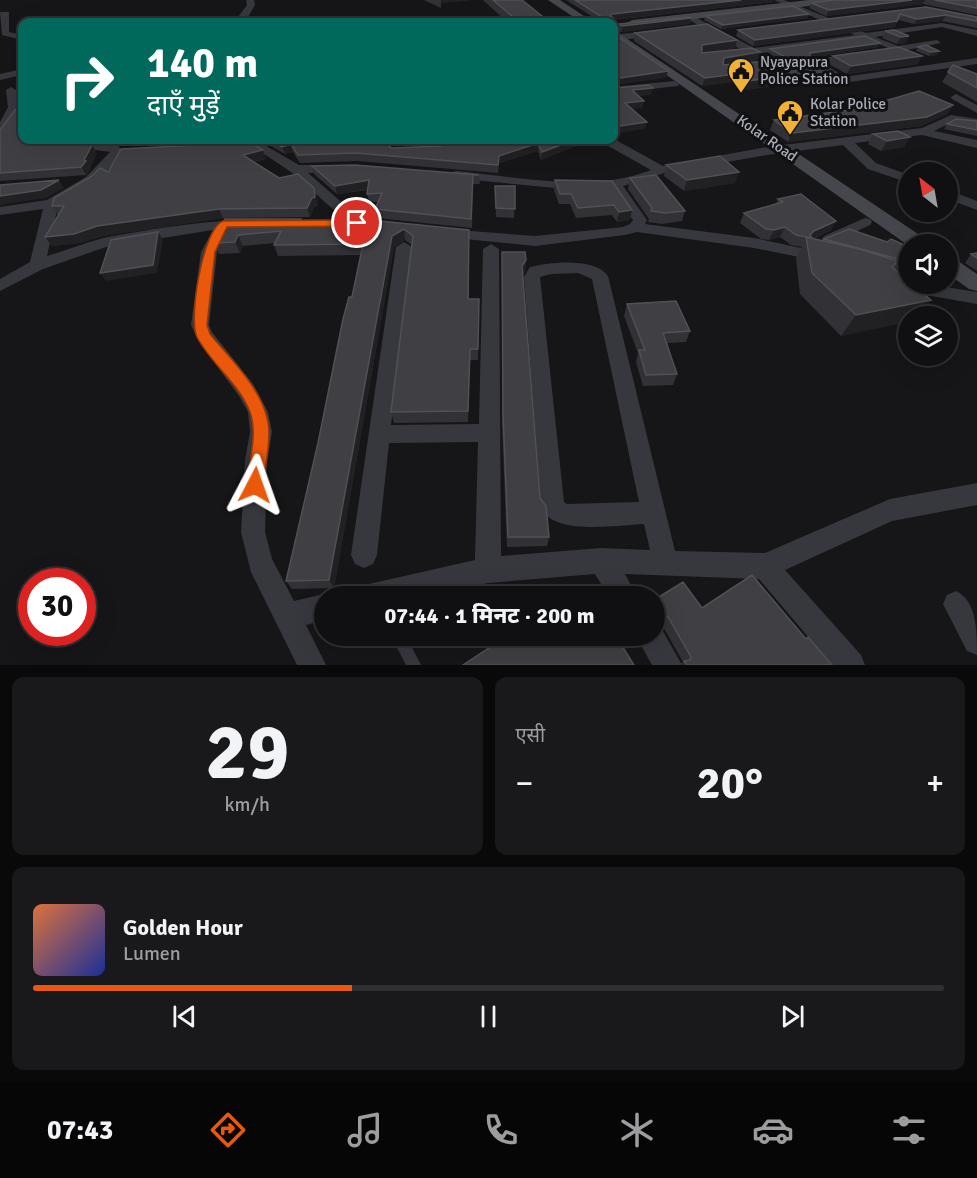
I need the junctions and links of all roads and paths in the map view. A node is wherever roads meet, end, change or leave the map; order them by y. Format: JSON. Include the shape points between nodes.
{"nodes":[{"id":1,"x":250,"y":0,"type":"edge"},
{"id":2,"x":553,"y":0,"type":"edge"},
{"id":3,"x":563,"y":0,"type":"edge"},
{"id":4,"x":778,"y":0,"type":"edge"},
{"id":5,"x":835,"y":0,"type":"edge"},
{"id":6,"x":790,"y":5,"type":"junction"},
{"id":7,"x":0,"y":14,"type":"edge"},
{"id":8,"x":686,"y":16,"type":"junction"},
{"id":9,"x":847,"y":17,"type":"edge"},
{"id":10,"x":242,"y":18,"type":"edge"},
{"id":11,"x":582,"y":18,"type":"edge"},
{"id":12,"x":591,"y":18,"type":"edge"},
{"id":13,"x":825,"y":20,"type":"junction"},
{"id":14,"x":804,"y":23,"type":"edge"},
{"id":15,"x":705,"y":27,"type":"junction"},
{"id":16,"x":684,"y":29,"type":"edge"},
{"id":17,"x":673,"y":31,"type":"edge"},
{"id":18,"x":739,"y":32,"type":"edge"},
{"id":19,"x":618,"y":33,"type":"edge"},
{"id":20,"x":977,"y":33,"type":"edge"},
{"id":21,"x":618,"y":34,"type":"edge"},
{"id":22,"x":718,"y":34,"type":"junction"},
{"id":23,"x":618,"y":36,"type":"edge"},
{"id":24,"x":862,"y":36,"type":"junction"},
{"id":25,"x":18,"y":37,"type":"edge"},
{"id":26,"x":618,"y":37,"type":"edge"},
{"id":27,"x":937,"y":43,"type":"dead end"},
{"id":28,"x":896,"y":49,"type":"junction"},
{"id":29,"x":751,"y":51,"type":"junction"},
{"id":30,"x":873,"y":52,"type":"edge"},
{"id":31,"x":740,"y":53,"type":"edge"},
{"id":32,"x":862,"y":54,"type":"edge"},
{"id":33,"x":977,"y":61,"type":"edge"},
{"id":34,"x":773,"y":63,"type":"junction"},
{"id":35,"x":754,"y":66,"type":"edge"},
{"id":36,"x":940,"y":66,"type":"junction"},
{"id":37,"x":18,"y":73,"type":"edge"},
{"id":38,"x":958,"y":74,"type":"edge"},
{"id":39,"x":0,"y":77,"type":"edge"},
{"id":40,"x":847,"y":80,"type":"junction"},
{"id":41,"x":674,"y":84,"type":"junction"},
{"id":42,"x":11,"y":90,"type":"dead end"},
{"id":43,"x":618,"y":90,"type":"edge"},
{"id":44,"x":695,"y":93,"type":"junction"},
{"id":45,"x":956,"y":97,"type":"dead end"},
{"id":46,"x":977,"y":110,"type":"edge"},
{"id":47,"x":977,"y":122,"type":"edge"},
{"id":48,"x":921,"y":131,"type":"junction"},
{"id":49,"x":0,"y":133,"type":"edge"},
{"id":50,"x":846,"y":141,"type":"junction"},
{"id":51,"x":79,"y":144,"type":"edge"},
{"id":52,"x":255,"y":144,"type":"edge"},
{"id":53,"x":614,"y":144,"type":"edge"},
{"id":54,"x":977,"y":144,"type":"edge"},
{"id":55,"x":775,"y":150,"type":"junction"},
{"id":56,"x":346,"y":168,"type":"edge"},
{"id":57,"x":296,"y":169,"type":"junction"},
{"id":58,"x":661,"y":170,"type":"junction"},
{"id":59,"x":449,"y":174,"type":"edge"},
{"id":60,"x":898,"y":175,"type":"edge"},
{"id":61,"x":92,"y":180,"type":"junction"},
{"id":62,"x":57,"y":182,"type":"edge"},
{"id":63,"x":615,"y":184,"type":"junction"},
{"id":64,"x":958,"y":198,"type":"edge"},
{"id":65,"x":51,"y":204,"type":"junction"},
{"id":66,"x":977,"y":206,"type":"edge"},
{"id":67,"x":0,"y":211,"type":"edge"},
{"id":68,"x":865,"y":222,"type":"junction"},
{"id":69,"x":223,"y":224,"type":"junction"},
{"id":70,"x":636,"y":227,"type":"junction"},
{"id":71,"x":427,"y":231,"type":"edge"},
{"id":72,"x":905,"y":234,"type":"edge"},
{"id":73,"x":898,"y":244,"type":"edge"},
{"id":74,"x":815,"y":245,"type":"edge"},
{"id":75,"x":404,"y":247,"type":"dead end"},
{"id":76,"x":490,"y":249,"type":"dead end"},
{"id":77,"x":841,"y":261,"type":"edge"},
{"id":78,"x":37,"y":265,"type":"junction"},
{"id":79,"x":872,"y":271,"type":"edge"},
{"id":80,"x":958,"y":275,"type":"edge"},
{"id":81,"x":958,"y":285,"type":"edge"},
{"id":82,"x":0,"y":286,"type":"edge"},
{"id":83,"x":976,"y":295,"type":"edge"},
{"id":84,"x":381,"y":434,"type":"junction"},
{"id":85,"x":489,"y":434,"type":"junction"},
{"id":86,"x":977,"y":494,"type":"edge"},
{"id":87,"x":652,"y":513,"type":"junction"},
{"id":88,"x":364,"y":555,"type":"dead end"},
{"id":89,"x":601,"y":561,"type":"junction"},
{"id":90,"x":665,"y":563,"type":"junction"},
{"id":91,"x":765,"y":566,"type":"junction"},
{"id":92,"x":488,"y":570,"type":"junction"},
{"id":93,"x":420,"y":586,"type":"edge"},
{"id":94,"x":617,"y":586,"type":"edge"},
{"id":95,"x":956,"y":604,"type":"dead end"},
{"id":96,"x":314,"y":609,"type":"edge"},
{"id":97,"x":286,"y":616,"type":"junction"},
{"id":98,"x":977,"y":641,"type":"edge"},
{"id":99,"x":404,"y":646,"type":"edge"},
{"id":100,"x":656,"y":646,"type":"edge"},
{"id":101,"x":312,"y":665,"type":"edge"},
{"id":102,"x":414,"y":665,"type":"edge"},
{"id":103,"x":668,"y":665,"type":"edge"},
{"id":104,"x":851,"y":665,"type":"edge"}],
"edges":[{"from":1,"to":10,"type":"street"},
{"from":2,"to":11,"type":"main road"},
{"from":3,"to":12,"type":"main road"},
{"from":4,"to":6,"type":"street"},
{"from":5,"to":6,"type":"main road"},
{"from":6,"to":8,"type":"main road"},
{"from":6,"to":13,"type":"street"},
{"from":7,"to":25,"type":"street","via":[[6,14],[5,33]]},
{"from":8,"to":15,"type":"street"},
{"from":8,"to":19,"type":"main road"},
{"from":9,"to":13,"type":"street"},
{"from":13,"to":14,"type":"street"},
{"from":13,"to":24,"type":"street"},
{"from":15,"to":16,"type":"street"},
{"from":15,"to":22,"type":"street"},
{"from":17,"to":21,"type":"street"},
{"from":18,"to":22,"type":"street"},
{"from":20,"to":24,"type":"street","via":[[946,24]]},
{"from":22,"to":29,"type":"street"},
{"from":23,"to":44,"type":"main road","name":"Kolar Road"},
{"from":24,"to":28,"type":"street"},
{"from":24,"to":29,"type":"street"},
{"from":26,"to":41,"type":"main road","name":"Kolar Road"},
{"from":27,"to":28,"type":"street"},
{"from":28,"to":30,"type":"street"},
{"from":28,"to":36,"type":"street"},
{"from":29,"to":31,"type":"street"},
{"from":29,"to":34,"type":"street"},
{"from":32,"to":40,"type":"street","via":[[812,62]]},
{"from":33,"to":36,"type":"street"},
{"from":34,"to":35,"type":"street"},
{"from":34,"to":40,"type":"street","via":[[814,84]]},
{"from":36,"to":38,"type":"street"},
{"from":36,"to":40,"type":"street"},
{"from":37,"to":39,"type":"street"},
{"from":41,"to":43,"type":"street"},
{"from":41,"to":44,"type":"main road","name":"Kolar Road"},
{"from":42,"to":49,"type":"street","via":[[13,107]]},
{"from":44,"to":55,"type":"main road","name":"Kolar Road"},
{"from":45,"to":46,"type":"street"},
{"from":47,"to":48,"type":"street","via":[[955,117]]},
{"from":48,"to":50,"type":"street"},
{"from":48,"to":54,"type":"street"},
{"from":50,"to":55,"type":"street"},
{"from":50,"to":60,"type":"street","via":[[872,166]]},
{"from":51,"to":61,"type":"street","via":[[114,148],[123,153],[107,161]]},
{"from":52,"to":57,"type":"street"},
{"from":53,"to":58,"type":"street"},
{"from":55,"to":58,"type":"street"},
{"from":55,"to":68,"type":"main road","name":"Kolar Road"},
{"from":55,"to":72,"type":"main road","name":"Kolar Road"},
{"from":56,"to":57,"type":"street"},
{"from":57,"to":69,"type":"street","via":[[363,224]]},
{"from":58,"to":63,"type":"street"},
{"from":59,"to":63,"type":"street","via":[[577,186]]},
{"from":61,"to":62,"type":"street"},
{"from":61,"to":65,"type":"street"},
{"from":63,"to":70,"type":"street","via":[[640,220]]},
{"from":64,"to":66,"type":"street"},
{"from":65,"to":67,"type":"street"},
{"from":65,"to":78,"type":"street"},
{"from":68,"to":73,"type":"main road","name":"Kolar Road"},
{"from":68,"to":74,"type":"street"},
{"from":69,"to":78,"type":"street","via":[[103,243]]},
{"from":69,"to":97,"type":"street","via":[[209,252],[200,325],[258,412],[261,432],[253,532],[260,563]]},
{"from":70,"to":71,"type":"street","via":[[536,241]]},
{"from":70,"to":77,"type":"street","via":[[754,243]]},
{"from":75,"to":84,"type":"street"},
{"from":76,"to":85,"type":"street"},
{"from":78,"to":82,"type":"street"},
{"from":79,"to":83,"type":"street","via":[[926,289]]},
{"from":80,"to":83,"type":"main road"},
{"from":81,"to":83,"type":"main road"},
{"from":84,"to":85,"type":"street"},
{"from":84,"to":88,"type":"street"},
{"from":85,"to":92,"type":"street"},
{"from":86,"to":91,"type":"street","via":[[890,510]]},
{"from":87,"to":87,"type":"street","via":[[565,515],[553,508],[532,278],[536,271],[594,271],[600,276]]},
{"from":87,"to":90,"type":"street"},
{"from":89,"to":90,"type":"street"},
{"from":89,"to":92,"type":"street"},
{"from":89,"to":94,"type":"street"},
{"from":90,"to":91,"type":"street"},
{"from":91,"to":104,"type":"street"},
{"from":92,"to":93,"type":"street"},
{"from":95,"to":98,"type":"street"},
{"from":96,"to":97,"type":"street"},
{"from":97,"to":101,"type":"street"},
{"from":99,"to":102,"type":"lane"},
{"from":100,"to":103,"type":"street"}]}
